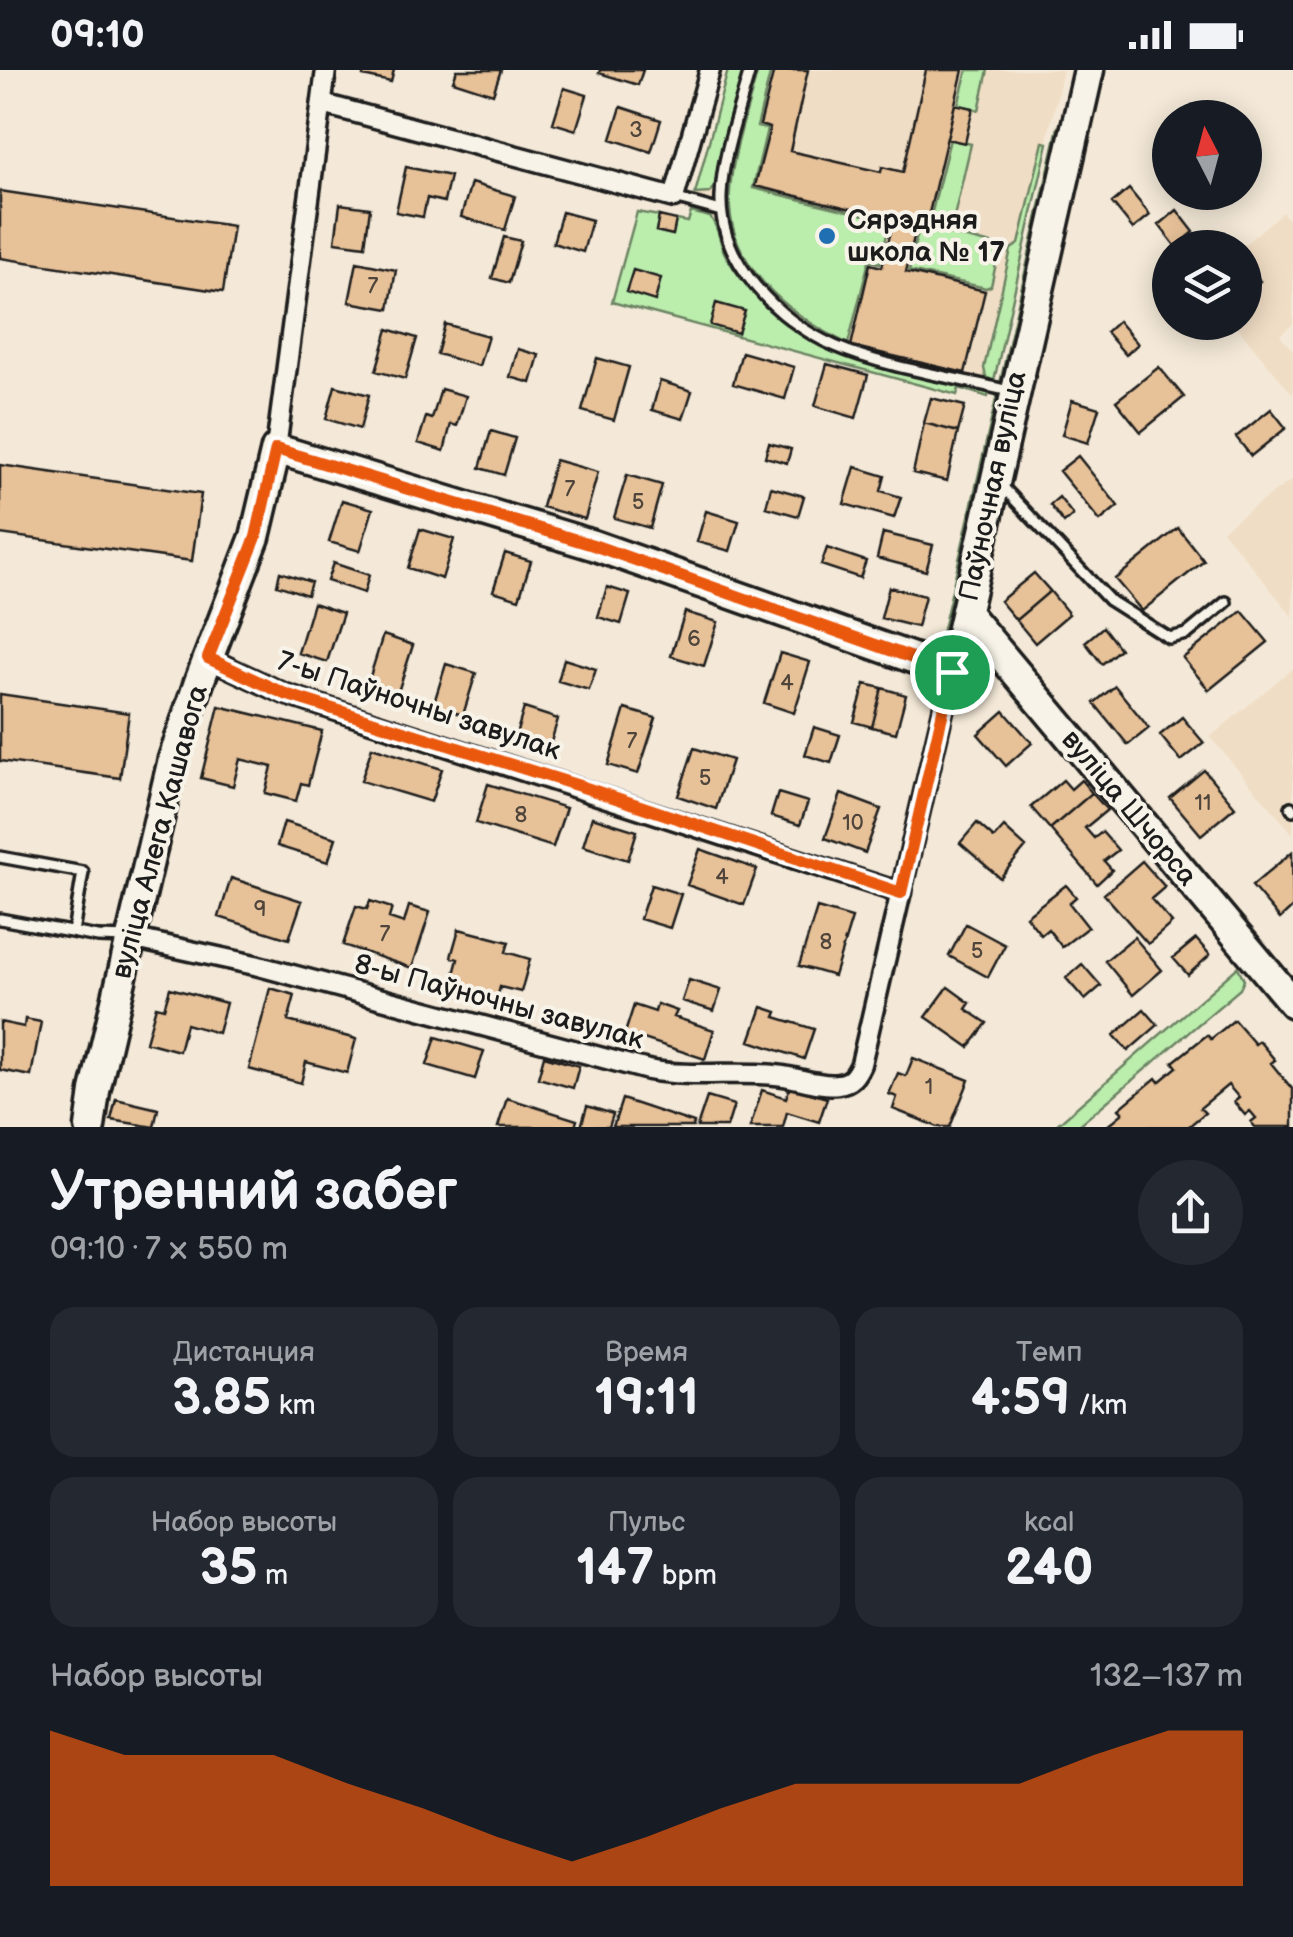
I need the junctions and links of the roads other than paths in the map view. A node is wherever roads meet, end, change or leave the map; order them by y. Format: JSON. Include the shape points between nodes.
{"nodes":[{"id":1,"x":326,"y":70,"type":"edge"},
{"id":2,"x":710,"y":70,"type":"edge"},
{"id":3,"x":750,"y":70,"type":"edge"},
{"id":4,"x":1089,"y":70,"type":"edge"},
{"id":5,"x":323,"y":104,"type":"junction"},
{"id":6,"x":674,"y":198,"type":"junction"},
{"id":7,"x":721,"y":211,"type":"junction"},
{"id":8,"x":1014,"y":392,"type":"junction"},
{"id":9,"x":276,"y":449,"type":"junction"},
{"id":10,"x":994,"y":479,"type":"junction"},
{"id":11,"x":1226,"y":602,"type":"dead end"},
{"id":12,"x":966,"y":612,"type":"junction"},
{"id":13,"x":208,"y":658,"type":"junction"},
{"id":14,"x":952,"y":672,"type":"junction"},
{"id":15,"x":0,"y":857,"type":"edge"},
{"id":16,"x":901,"y":893,"type":"junction"},
{"id":17,"x":0,"y":919,"type":"edge"},
{"id":18,"x":72,"y":932,"type":"junction"},
{"id":19,"x":131,"y":938,"type":"junction"},
{"id":20,"x":1293,"y":1003,"type":"edge"},
{"id":21,"x":855,"y":1076,"type":"joint"},
{"id":22,"x":90,"y":1127,"type":"edge"}],
"edges":[{"from":1,"to":5,"type":"street","name":"вуліца Алега Кашавога"},
{"from":2,"to":6,"type":"street"},
{"from":3,"to":7,"type":"lane","via":[[723,176]]},
{"from":4,"to":8,"type":"street","name":"Паўночная вуліца"},
{"from":5,"to":6,"type":"street"},
{"from":5,"to":9,"type":"street","name":"вуліца Алега Кашавога"},
{"from":6,"to":7,"type":"lane"},
{"from":7,"to":8,"type":"lane","via":[[738,263],[809,331],[860,355]]},
{"from":8,"to":10,"type":"street","name":"Паўночная вуліца"},
{"from":9,"to":13,"type":"street","name":"вуліца Алега Кашавога","via":[[256,537]]},
{"from":9,"to":14,"type":"street","via":[[593,545]]},
{"from":10,"to":11,"type":"lane","via":[[1108,600],[1168,638],[1186,634]]},
{"from":10,"to":12,"type":"street","name":"Паўночная вуліца"},
{"from":12,"to":14,"type":"street","name":"Паўночная вуліца"},
{"from":12,"to":20,"type":"street","name":"вуліца Шчорса"},
{"from":13,"to":16,"type":"street","name":"7-ы Паўночны завулак","via":[[285,694]]},
{"from":13,"to":19,"type":"street","name":"вуліца Алега Кашавога","via":[[173,759]]},
{"from":14,"to":16,"type":"street","name":"Паўночная вуліца"},
{"from":15,"to":18,"type":"lane","via":[[83,872]]},
{"from":16,"to":21,"type":"street","name":"Паўночная вуліца"},
{"from":17,"to":18,"type":"lane"},
{"from":18,"to":19,"type":"lane"},
{"from":19,"to":21,"type":"street","name":"8-ы Паўночны завулак","via":[[661,1072],[768,1074],[838,1084]]},
{"from":19,"to":22,"type":"street","name":"вуліца Алега Кашавога"}]}
